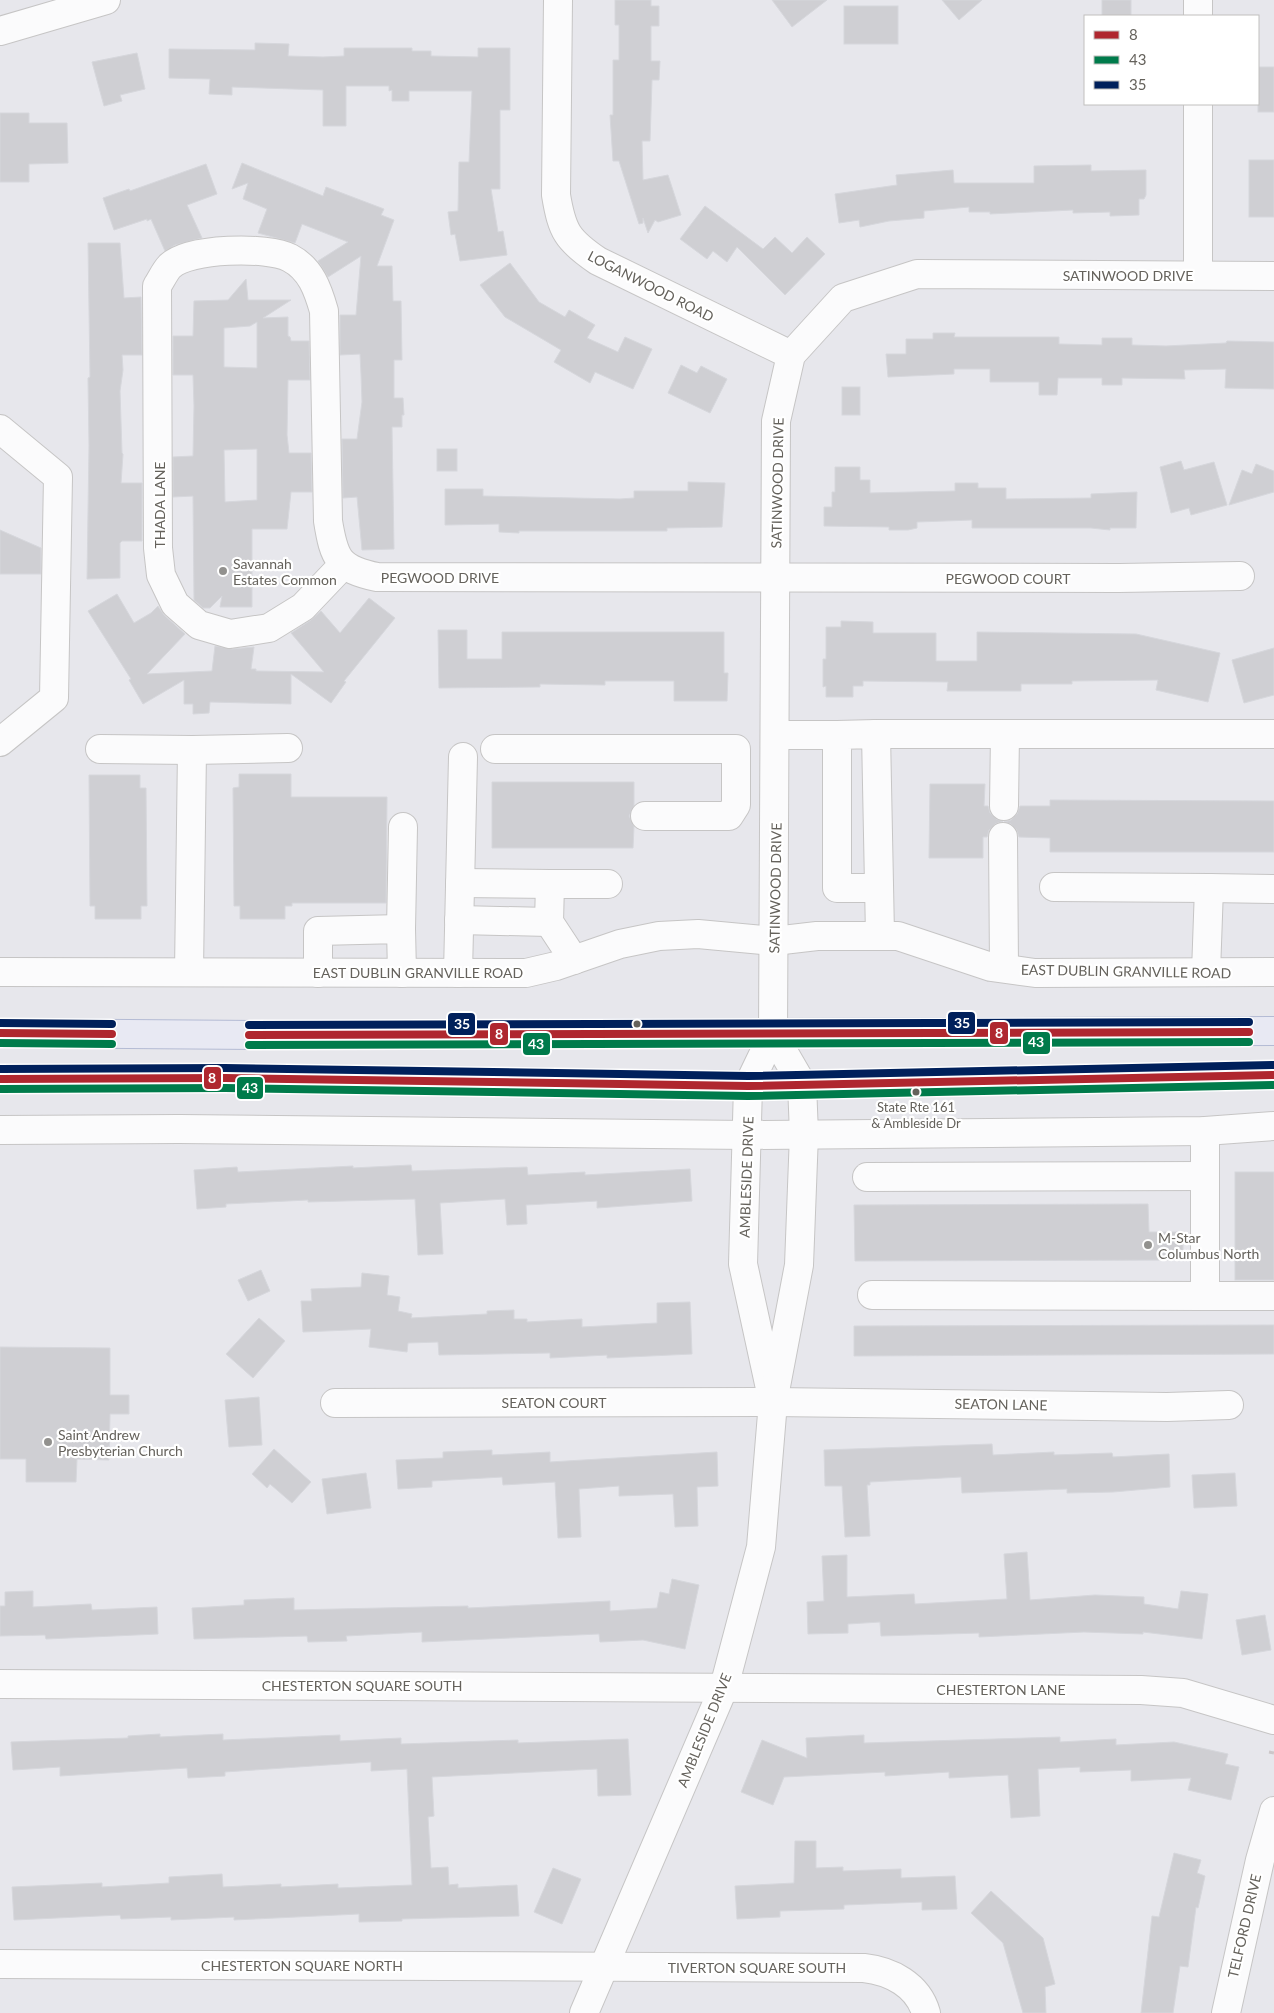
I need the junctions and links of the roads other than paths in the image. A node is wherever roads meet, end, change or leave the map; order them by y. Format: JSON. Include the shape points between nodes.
{"nodes":[{"id":1,"x":106,"y":0,"type":"edge"},
{"id":2,"x":558,"y":0,"type":"edge"},
{"id":3,"x":1198,"y":0,"type":"edge"},
{"id":4,"x":1198,"y":15,"type":"edge"},
{"id":5,"x":0,"y":31,"type":"edge"},
{"id":6,"x":1198,"y":105,"type":"edge"},
{"id":7,"x":1198,"y":275,"type":"junction"},
{"id":8,"x":1274,"y":276,"type":"edge"},
{"id":9,"x":791,"y":355,"type":"junction"},
{"id":10,"x":0,"y":430,"type":"edge"},
{"id":11,"x":343,"y":565,"type":"junction"},
{"id":12,"x":1240,"y":576,"type":"dead end"},
{"id":13,"x":775,"y":578,"type":"junction"},
{"id":14,"x":775,"y":734,"type":"junction"},
{"id":15,"x":876,"y":734,"type":"junction"},
{"id":16,"x":1005,"y":734,"type":"junction"},
{"id":17,"x":1274,"y":734,"type":"edge"},
{"id":18,"x":837,"y":735,"type":"junction"},
{"id":19,"x":0,"y":742,"type":"edge"},
{"id":20,"x":288,"y":748,"type":"dead end"},
{"id":21,"x":100,"y":749,"type":"dead end"},
{"id":22,"x":495,"y":749,"type":"dead end"},
{"id":23,"x":192,"y":750,"type":"junction"},
{"id":24,"x":463,"y":757,"type":"dead end"},
{"id":25,"x":1004,"y":806,"type":"dead end"},
{"id":26,"x":645,"y":816,"type":"dead end"},
{"id":27,"x":403,"y":827,"type":"dead end"},
{"id":28,"x":1003,"y":837,"type":"dead end"},
{"id":29,"x":460,"y":883,"type":"junction"},
{"id":30,"x":550,"y":884,"type":"junction"},
{"id":31,"x":608,"y":884,"type":"dead end"},
{"id":32,"x":1054,"y":887,"type":"dead end"},
{"id":33,"x":879,"y":888,"type":"junction"},
{"id":34,"x":1210,"y":888,"type":"junction"},
{"id":35,"x":1274,"y":889,"type":"edge"},
{"id":36,"x":460,"y":920,"type":"junction"},
{"id":37,"x":549,"y":922,"type":"junction"},
{"id":38,"x":401,"y":929,"type":"junction"},
{"id":39,"x":880,"y":935,"type":"junction"},
{"id":40,"x":774,"y":941,"type":"junction"},
{"id":41,"x":574,"y":960,"type":"junction"},
{"id":42,"x":1004,"y":968,"type":"junction"},
{"id":43,"x":0,"y":972,"type":"edge"},
{"id":44,"x":189,"y":972,"type":"junction"},
{"id":45,"x":1206,"y":972,"type":"junction"},
{"id":46,"x":1274,"y":972,"type":"edge"},
{"id":47,"x":318,"y":973,"type":"junction"},
{"id":48,"x":402,"y":973,"type":"junction"},
{"id":49,"x":458,"y":973,"type":"junction"},
{"id":50,"x":1274,"y":1031,"type":"edge"},
{"id":51,"x":0,"y":1033,"type":"edge"},
{"id":52,"x":774,"y":1034,"type":"junction"},
{"id":53,"x":1274,"y":1075,"type":"edge"},
{"id":54,"x":0,"y":1079,"type":"edge"},
{"id":55,"x":802,"y":1084,"type":"junction"},
{"id":56,"x":748,"y":1086,"type":"junction"},
{"id":57,"x":1274,"y":1126,"type":"edge"},
{"id":58,"x":0,"y":1130,"type":"edge"},
{"id":59,"x":1205,"y":1131,"type":"junction"},
{"id":60,"x":804,"y":1134,"type":"junction"},
{"id":61,"x":748,"y":1135,"type":"junction"},
{"id":62,"x":1205,"y":1176,"type":"junction"},
{"id":63,"x":867,"y":1177,"type":"dead end"},
{"id":64,"x":872,"y":1295,"type":"dead end"},
{"id":65,"x":1205,"y":1296,"type":"junction"},
{"id":66,"x":1274,"y":1296,"type":"edge"},
{"id":67,"x":773,"y":1402,"type":"junction"},
{"id":68,"x":335,"y":1403,"type":"dead end"},
{"id":69,"x":1229,"y":1405,"type":"dead end"},
{"id":70,"x":0,"y":1684,"type":"edge"},
{"id":71,"x":724,"y":1687,"type":"junction"},
{"id":72,"x":1274,"y":1720,"type":"edge"},
{"id":73,"x":1274,"y":1811,"type":"edge"},
{"id":74,"x":0,"y":1964,"type":"edge"},
{"id":75,"x":604,"y":1967,"type":"junction"},
{"id":76,"x":584,"y":2013,"type":"edge"},
{"id":77,"x":926,"y":2013,"type":"edge"},
{"id":78,"x":1226,"y":2013,"type":"edge"}],
"edges":[{"from":1,"to":5,"type":"street"},
{"from":2,"to":9,"type":"street","name":"LOGANWOOD ROAD","via":[[556,194],[560,222],[575,245],[598,261]]},
{"from":3,"to":4,"type":"street"},
{"from":6,"to":7,"type":"street"},
{"from":7,"to":8,"type":"street","name":"SATINWOOD DRIVE"},
{"from":7,"to":9,"type":"street","name":"SATINWOOD DRIVE","via":[[917,274],[843,298]]},
{"from":9,"to":13,"type":"street","name":"SATINWOOD DRIVE","via":[[776,421]]},
{"from":10,"to":19,"type":"street","via":[[58,477],[54,698]]},
{"from":11,"to":11,"type":"street","name":"THADA LANE","via":[[333,550],[328,521],[324,311],[314,280],[290,258],[258,251],[191,255],[170,266],[157,286],[158,548],[161,575],[175,604],[200,625],[230,634],[269,628],[303,607]]},
{"from":11,"to":13,"type":"street","name":"PEGWOOD DRIVE","via":[[358,573],[377,577]]},
{"from":12,"to":13,"type":"street","name":"PEGWOOD COURT"},
{"from":13,"to":14,"type":"street","name":"SATINWOOD DRIVE"},
{"from":14,"to":18,"type":"street"},
{"from":14,"to":40,"type":"street","name":"SATINWOOD DRIVE"},
{"from":15,"to":16,"type":"street"},
{"from":15,"to":18,"type":"street"},
{"from":15,"to":33,"type":"street"},
{"from":16,"to":17,"type":"street"},
{"from":16,"to":25,"type":"street"},
{"from":18,"to":33,"type":"street","via":[[837,888]]},
{"from":20,"to":23,"type":"street"},
{"from":21,"to":23,"type":"street"},
{"from":22,"to":26,"type":"street","via":[[736,749],[736,805],[728,816]]},
{"from":23,"to":44,"type":"street"},
{"from":24,"to":29,"type":"street"},
{"from":27,"to":38,"type":"street"},
{"from":28,"to":42,"type":"street"},
{"from":29,"to":30,"type":"street"},
{"from":29,"to":36,"type":"street"},
{"from":30,"to":31,"type":"street"},
{"from":30,"to":37,"type":"street"},
{"from":32,"to":34,"type":"street"},
{"from":33,"to":39,"type":"street"},
{"from":34,"to":35,"type":"street"},
{"from":34,"to":45,"type":"street"},
{"from":36,"to":37,"type":"street"},
{"from":36,"to":49,"type":"street"},
{"from":37,"to":41,"type":"street"},
{"from":38,"to":47,"type":"street","via":[[318,931]]},
{"from":38,"to":48,"type":"street"},
{"from":39,"to":40,"type":"street","name":"EAST DUBLIN GRANVILLE ROAD","via":[[817,936]]},
{"from":39,"to":42,"type":"street","name":"EAST DUBLIN GRANVILLE ROAD","via":[[898,936],[991,967]]},
{"from":40,"to":41,"type":"street","name":"EAST DUBLIN GRANVILLE ROAD","via":[[698,934],[659,936],[620,944]]},
{"from":40,"to":52,"type":"street","name":"SATINWOOD DRIVE"},
{"from":41,"to":49,"type":"street","name":"EAST DUBLIN GRANVILLE ROAD","via":[[526,973]]},
{"from":42,"to":45,"type":"street","name":"EAST DUBLIN GRANVILLE ROAD","via":[[1035,973]]},
{"from":43,"to":44,"type":"street","name":"EAST DUBLIN GRANVILLE ROAD"},
{"from":44,"to":47,"type":"street","name":"EAST DUBLIN GRANVILLE ROAD"},
{"from":45,"to":46,"type":"street","name":"EAST DUBLIN GRANVILLE ROAD"},
{"from":47,"to":48,"type":"street","name":"EAST DUBLIN GRANVILLE ROAD"},
{"from":48,"to":49,"type":"street","name":"EAST DUBLIN GRANVILLE ROAD"},
{"from":50,"to":52,"type":"main road"},
{"from":51,"to":52,"type":"main road"},
{"from":52,"to":55,"type":"street","name":"AMBLESIDE DRIVE"},
{"from":52,"to":56,"type":"street","name":"AMBLESIDE DRIVE"},
{"from":53,"to":55,"type":"main road"},
{"from":54,"to":56,"type":"main road","via":[[225,1078]]},
{"from":55,"to":56,"type":"main road"},
{"from":55,"to":60,"type":"street","name":"AMBLESIDE DRIVE"},
{"from":56,"to":61,"type":"street","name":"AMBLESIDE DRIVE"},
{"from":57,"to":59,"type":"street"},
{"from":58,"to":61,"type":"street","via":[[179,1128]]},
{"from":59,"to":60,"type":"street"},
{"from":59,"to":62,"type":"street"},
{"from":60,"to":61,"type":"street"},
{"from":60,"to":67,"type":"street","name":"AMBLESIDE DRIVE","via":[[799,1265]]},
{"from":61,"to":67,"type":"street","name":"AMBLESIDE DRIVE","via":[[743,1264]]},
{"from":62,"to":63,"type":"street"},
{"from":62,"to":65,"type":"street"},
{"from":64,"to":65,"type":"street"},
{"from":65,"to":66,"type":"street"},
{"from":67,"to":68,"type":"street","name":"SEATON COURT"},
{"from":67,"to":69,"type":"street","name":"SEATON LANE"},
{"from":67,"to":71,"type":"street","name":"AMBLESIDE DRIVE","via":[[761,1547]]},
{"from":70,"to":71,"type":"street","name":"CHESTERTON SQUARE SOUTH"},
{"from":71,"to":72,"type":"street","name":"CHESTERTON LANE","via":[[1141,1690],[1183,1693]]},
{"from":71,"to":75,"type":"street","name":"AMBLESIDE DRIVE"},
{"from":73,"to":78,"type":"street","name":"TELFORD DRIVE"},
{"from":74,"to":75,"type":"street","name":"CHESTERTON SQUARE NORTH"},
{"from":75,"to":76,"type":"street","name":"AMBLESIDE DRIVE"},
{"from":75,"to":77,"type":"street","name":"TIVERTON SQUARE SOUTH","via":[[883,1970],[906,1983]]}]}
